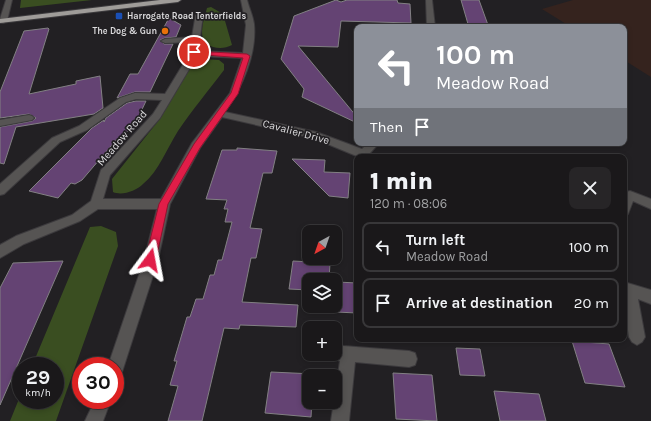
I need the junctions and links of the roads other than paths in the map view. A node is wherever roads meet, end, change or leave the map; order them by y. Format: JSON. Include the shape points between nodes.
{"nodes":[{"id":1,"x":9,"y":0,"type":"edge"},
{"id":2,"x":178,"y":0,"type":"edge"},
{"id":3,"x":244,"y":0,"type":"edge"},
{"id":4,"x":430,"y":1,"type":"edge"},
{"id":5,"x":199,"y":15,"type":"dead end"},
{"id":6,"x":2,"y":21,"type":"edge"},
{"id":7,"x":431,"y":24,"type":"edge"},
{"id":8,"x":196,"y":38,"type":"junction"},
{"id":9,"x":165,"y":41,"type":"dead end"},
{"id":10,"x":194,"y":52,"type":"junction"},
{"id":11,"x":247,"y":56,"type":"junction"},
{"id":12,"x":168,"y":97,"type":"junction"},
{"id":13,"x":221,"y":114,"type":"junction"},
{"id":14,"x":29,"y":118,"type":"dead end"},
{"id":15,"x":0,"y":123,"type":"edge"},
{"id":16,"x":363,"y":154,"type":"edge"},
{"id":17,"x":0,"y":191,"type":"edge"},
{"id":18,"x":627,"y":203,"type":"edge"},
{"id":19,"x":96,"y":204,"type":"junction"},
{"id":20,"x":164,"y":204,"type":"junction"},
{"id":21,"x":651,"y":204,"type":"edge"},
{"id":22,"x":0,"y":252,"type":"edge"},
{"id":23,"x":627,"y":289,"type":"edge"},
{"id":24,"x":651,"y":297,"type":"edge"},
{"id":25,"x":637,"y":337,"type":"dead end"},
{"id":26,"x":342,"y":350,"type":"edge"},
{"id":27,"x":119,"y":357,"type":"edge"},
{"id":28,"x":409,"y":359,"type":"dead end"},
{"id":29,"x":99,"y":409,"type":"edge"},
{"id":30,"x":94,"y":421,"type":"edge"},
{"id":31,"x":340,"y":421,"type":"edge"}],
"edges":[{"from":1,"to":6,"type":"street"},
{"from":2,"to":6,"type":"highway"},
{"from":3,"to":11,"type":"street","via":[[250,25]]},
{"from":4,"to":7,"type":"street"},
{"from":5,"to":8,"type":"street","name":"Meadow Road"},
{"from":8,"to":9,"type":"street"},
{"from":8,"to":10,"type":"street","name":"Meadow Road"},
{"from":10,"to":11,"type":"street"},
{"from":10,"to":12,"type":"street","name":"Meadow Road"},
{"from":11,"to":13,"type":"street","via":[[234,94]]},
{"from":12,"to":17,"type":"street","via":[[136,96],[123,100],[84,128],[56,140]]},
{"from":12,"to":19,"type":"street","name":"Meadow Road","via":[[157,116],[105,173]]},
{"from":13,"to":16,"type":"street","name":"Cavalier Drive","via":[[297,131],[344,145]]},
{"from":13,"to":20,"type":"street","via":[[196,146]]},
{"from":14,"to":15,"type":"street"},
{"from":18,"to":21,"type":"street","via":[[630,195]]},
{"from":19,"to":20,"type":"street"},
{"from":19,"to":22,"type":"street","via":[[76,218],[20,240]]},
{"from":20,"to":27,"type":"street","via":[[150,260]]},
{"from":23,"to":24,"type":"street"},
{"from":23,"to":25,"type":"street"},
{"from":26,"to":28,"type":"street"},
{"from":26,"to":31,"type":"street","via":[[346,391]]},
{"from":29,"to":30,"type":"street"}]}
